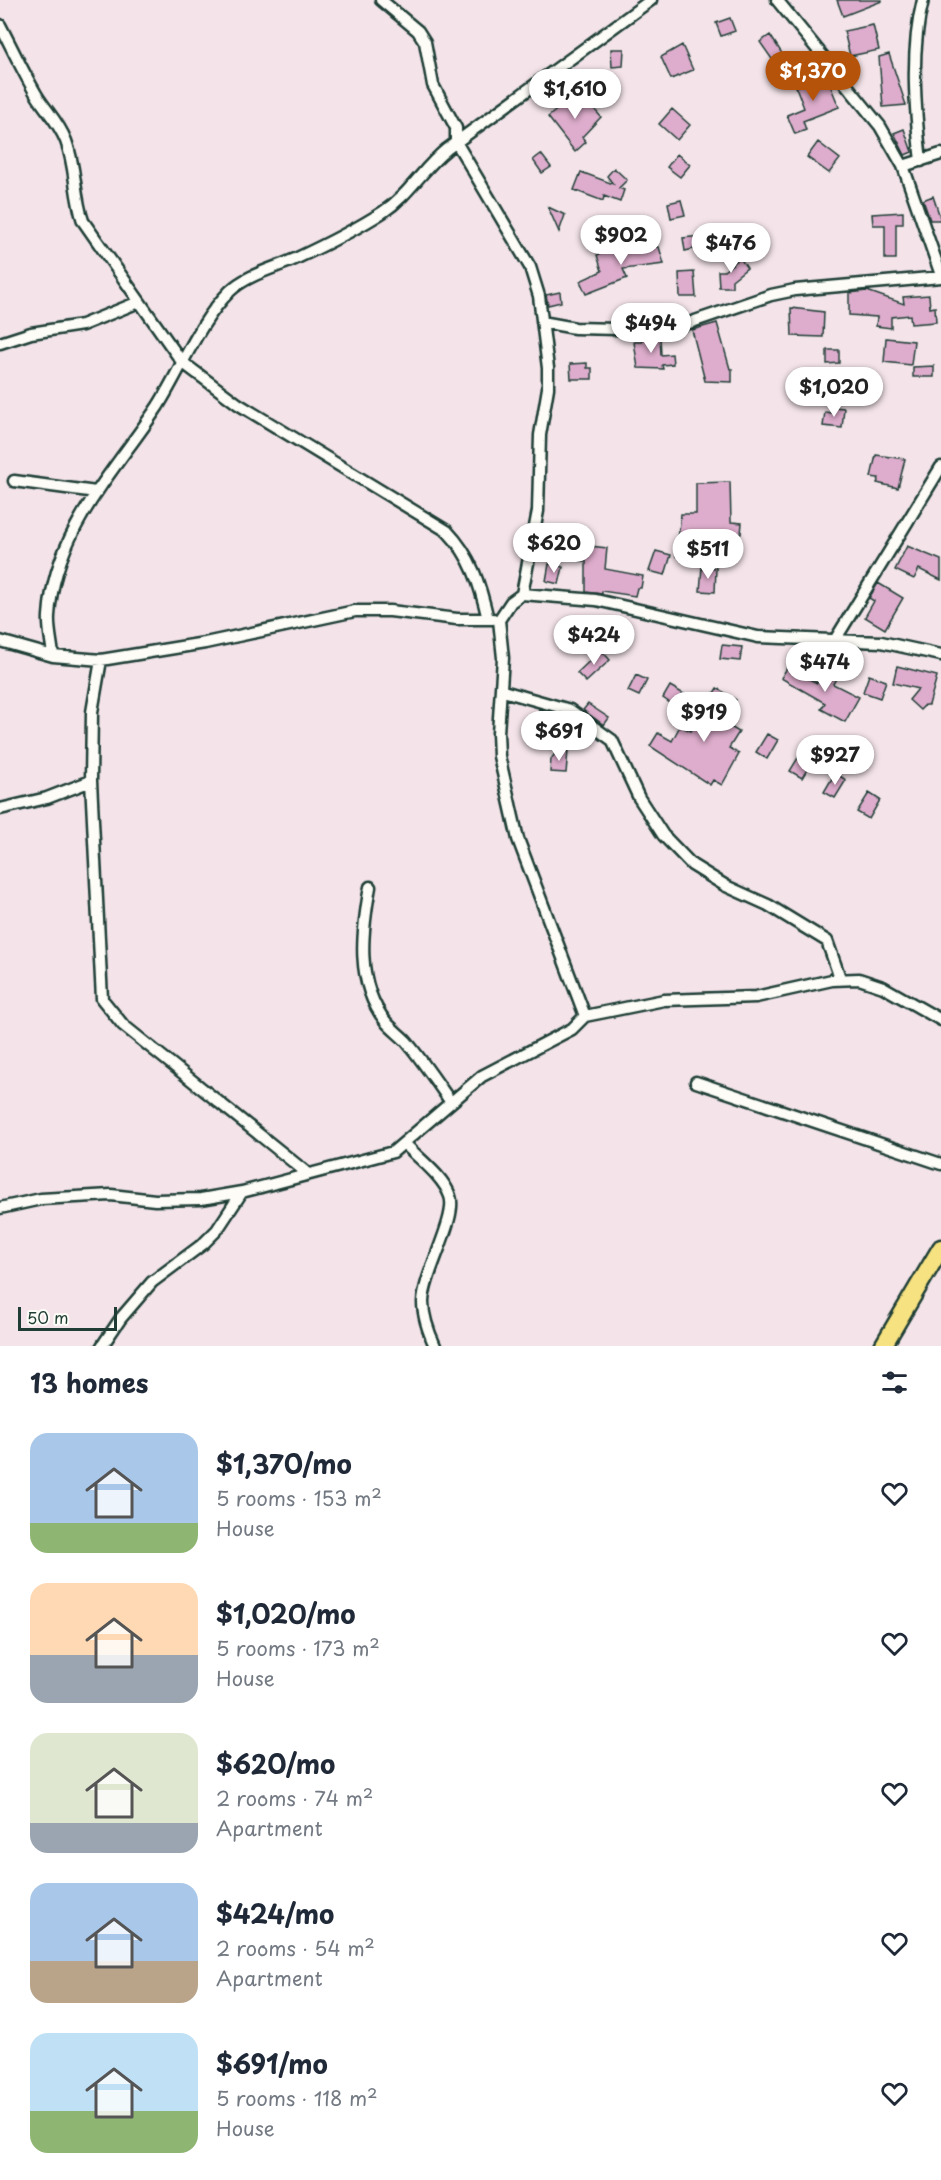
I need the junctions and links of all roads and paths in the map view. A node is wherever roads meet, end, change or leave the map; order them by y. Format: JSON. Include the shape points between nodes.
{"nodes":[{"id":1,"x":381,"y":0,"type":"edge"},
{"id":2,"x":651,"y":0,"type":"edge"},
{"id":3,"x":777,"y":0,"type":"edge"},
{"id":4,"x":923,"y":0,"type":"edge"},
{"id":5,"x":0,"y":25,"type":"edge"},
{"id":6,"x":456,"y":142,"type":"junction"},
{"id":7,"x":941,"y":154,"type":"edge"},
{"id":8,"x":921,"y":161,"type":"junction"},
{"id":9,"x":903,"y":166,"type":"junction"},
{"id":10,"x":941,"y":276,"type":"edge"},
{"id":11,"x":139,"y":302,"type":"junction"},
{"id":12,"x":542,"y":322,"type":"junction"},
{"id":13,"x":0,"y":344,"type":"edge"},
{"id":14,"x":182,"y":362,"type":"junction"},
{"id":15,"x":941,"y":467,"type":"edge"},
{"id":16,"x":14,"y":481,"type":"dead end"},
{"id":17,"x":96,"y":492,"type":"junction"},
{"id":18,"x":522,"y":594,"type":"junction"},
{"id":19,"x":494,"y":620,"type":"junction"},
{"id":20,"x":835,"y":640,"type":"junction"},
{"id":21,"x":0,"y":641,"type":"edge"},
{"id":22,"x":53,"y":656,"type":"junction"},
{"id":23,"x":941,"y":656,"type":"edge"},
{"id":24,"x":100,"y":660,"type":"junction"},
{"id":25,"x":503,"y":691,"type":"junction"},
{"id":26,"x":91,"y":781,"type":"junction"},
{"id":27,"x":0,"y":809,"type":"edge"},
{"id":28,"x":370,"y":887,"type":"dead end"},
{"id":29,"x":840,"y":978,"type":"junction"},
{"id":30,"x":585,"y":1016,"type":"junction"},
{"id":31,"x":941,"y":1020,"type":"edge"},
{"id":32,"x":696,"y":1082,"type":"dead end"},
{"id":33,"x":450,"y":1101,"type":"junction"},
{"id":34,"x":405,"y":1144,"type":"junction"},
{"id":35,"x":941,"y":1164,"type":"edge"},
{"id":36,"x":307,"y":1173,"type":"junction"},
{"id":37,"x":242,"y":1192,"type":"junction"},
{"id":38,"x":0,"y":1208,"type":"edge"},
{"id":39,"x":941,"y":1248,"type":"edge"},
{"id":40,"x":102,"y":1346,"type":"edge"},
{"id":41,"x":435,"y":1346,"type":"edge"},
{"id":42,"x":883,"y":1346,"type":"edge"}],
"edges":[{"from":1,"to":6,"type":"street","via":[[418,31],[425,42],[433,85],[452,120]]},
{"from":2,"to":6,"type":"street"},
{"from":3,"to":9,"type":"street","via":[[880,126]]},
{"from":4,"to":8,"type":"street","via":[[916,57],[916,121]]},
{"from":5,"to":11,"type":"street","via":[[23,72],[65,139],[83,221]]},
{"from":6,"to":12,"type":"street","via":[[530,267]]},
{"from":6,"to":14,"type":"street","via":[[383,212],[231,290]]},
{"from":7,"to":8,"type":"street"},
{"from":8,"to":9,"type":"street"},
{"from":9,"to":10,"type":"street"},
{"from":10,"to":12,"type":"street","via":[[771,295],[659,330],[575,328]]},
{"from":11,"to":13,"type":"street","via":[[82,325],[31,333]]},
{"from":11,"to":14,"type":"street"},
{"from":12,"to":18,"type":"street","via":[[548,388],[540,435],[538,511]]},
{"from":14,"to":17,"type":"street","via":[[159,404]]},
{"from":14,"to":19,"type":"street","via":[[238,404],[447,531],[472,564]]},
{"from":15,"to":20,"type":"street"},
{"from":16,"to":17,"type":"street"},
{"from":17,"to":22,"type":"street","via":[[57,565],[49,617]]},
{"from":18,"to":19,"type":"street"},
{"from":18,"to":20,"type":"street","via":[[596,600],[758,637]]},
{"from":19,"to":24,"type":"street","via":[[355,611],[205,643]]},
{"from":19,"to":25,"type":"street"},
{"from":20,"to":23,"type":"street","via":[[881,642]]},
{"from":21,"to":22,"type":"street"},
{"from":22,"to":24,"type":"street"},
{"from":24,"to":26,"type":"street","via":[[92,712]]},
{"from":25,"to":29,"type":"street","via":[[570,710],[612,740],[639,798],[663,836],[692,865],[726,886],[768,904],[826,941]]},
{"from":25,"to":30,"type":"street","via":[[499,756],[518,839]]},
{"from":26,"to":27,"type":"street","via":[[47,798]]},
{"from":26,"to":36,"type":"street","via":[[102,999],[123,1025]]},
{"from":28,"to":33,"type":"street","via":[[362,930],[363,962],[371,992],[385,1021],[422,1060]]},
{"from":29,"to":30,"type":"street","via":[[756,997],[664,1000]]},
{"from":29,"to":31,"type":"street","via":[[883,987]]},
{"from":30,"to":33,"type":"street","via":[[572,1029],[482,1076]]},
{"from":32,"to":35,"type":"street"},
{"from":33,"to":34,"type":"street"},
{"from":34,"to":36,"type":"street","via":[[393,1152]]},
{"from":34,"to":41,"type":"street","via":[[446,1186],[452,1198],[423,1302]]},
{"from":36,"to":37,"type":"street"},
{"from":37,"to":38,"type":"street","via":[[201,1199],[155,1200],[111,1195],[41,1199]]},
{"from":37,"to":40,"type":"street","via":[[217,1230],[152,1282]]},
{"from":39,"to":42,"type":"main road"}]}
